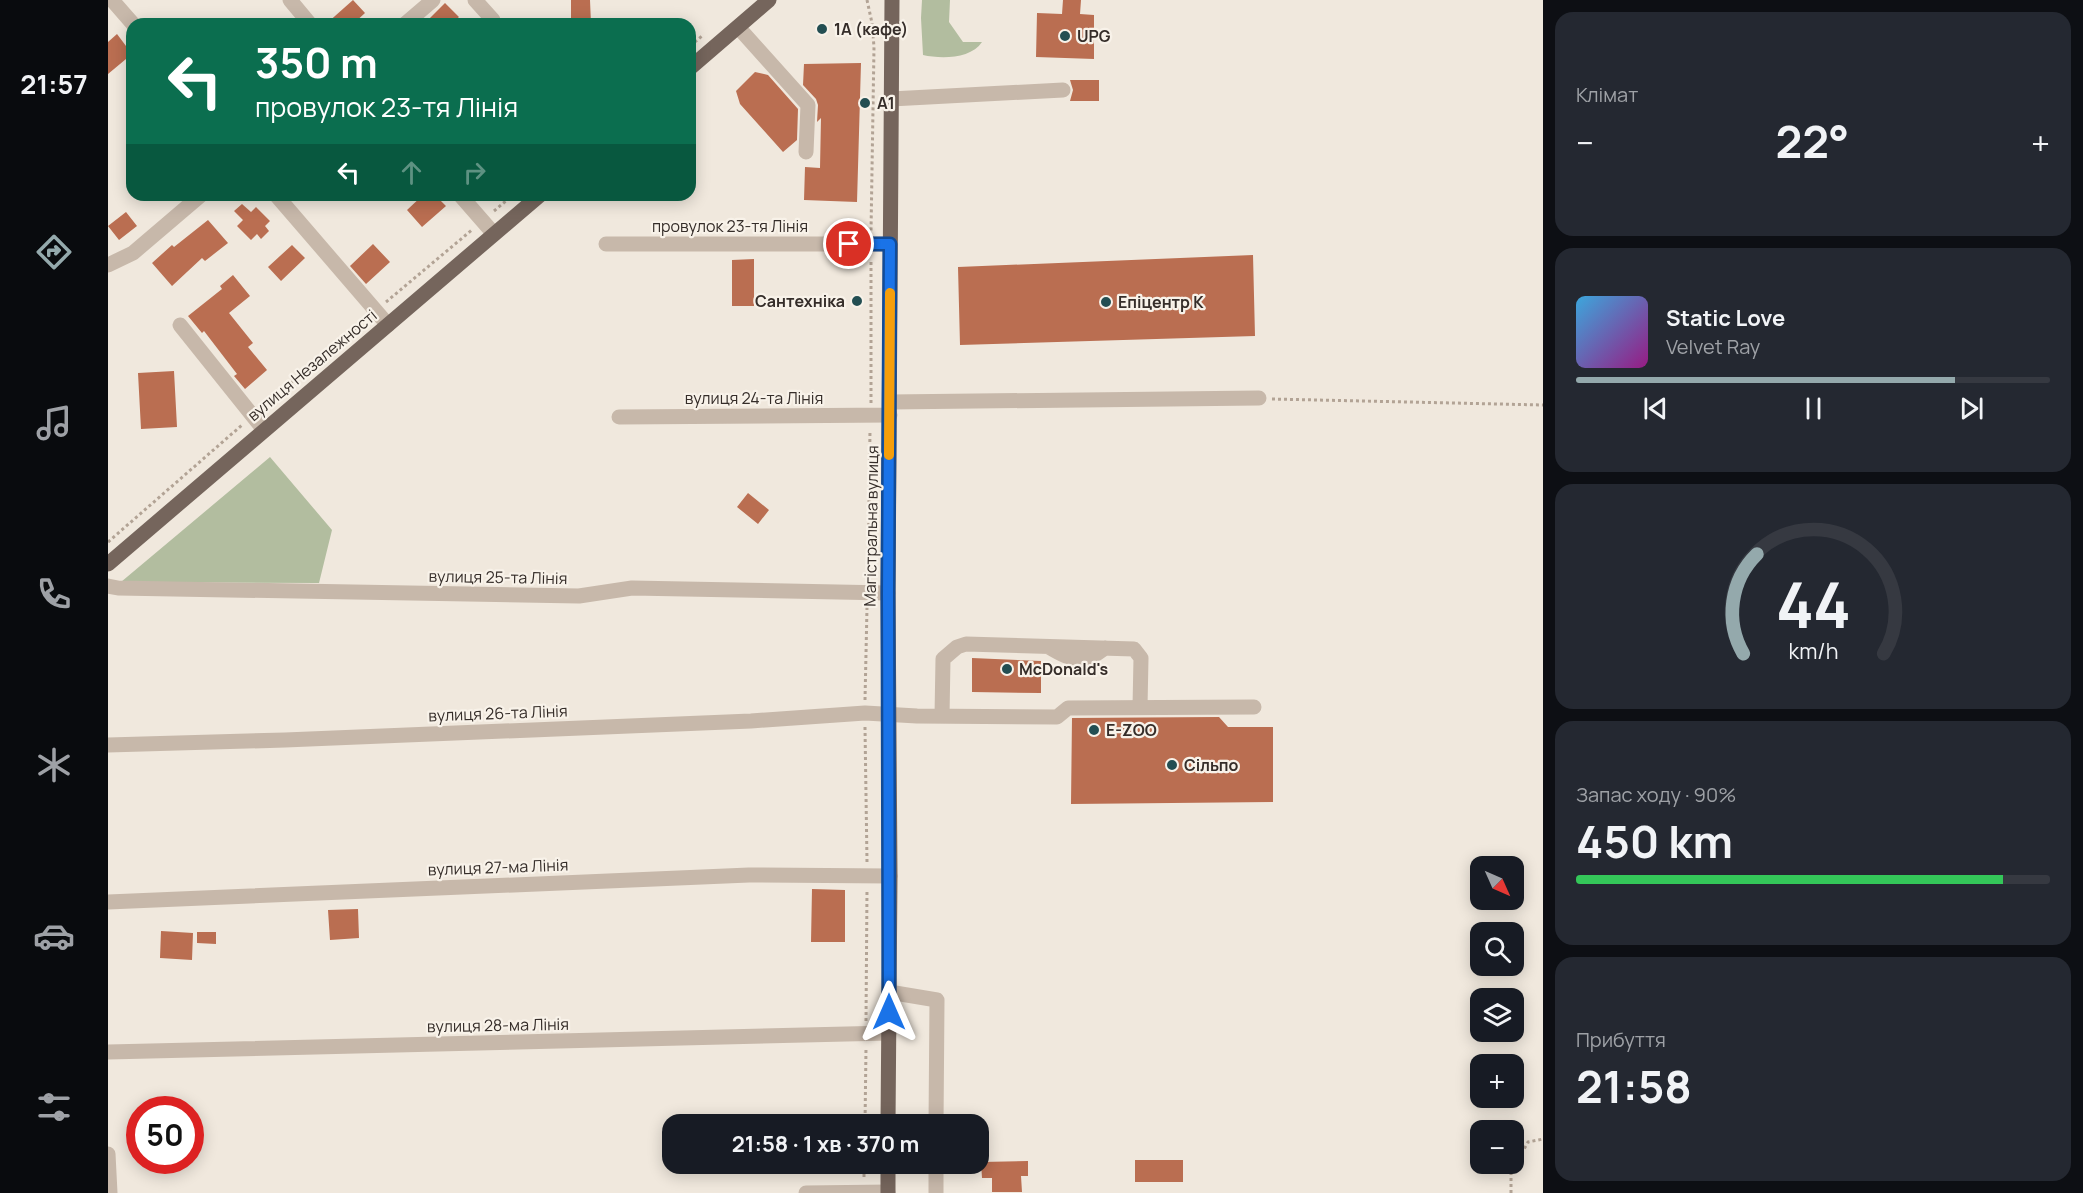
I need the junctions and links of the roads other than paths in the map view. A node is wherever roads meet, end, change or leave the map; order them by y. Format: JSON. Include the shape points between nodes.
{"nodes":[{"id":1,"x":112,"y":0,"type":"edge"},
{"id":2,"x":290,"y":0,"type":"edge"},
{"id":3,"x":433,"y":0,"type":"edge"},
{"id":4,"x":475,"y":0,"type":"edge"},
{"id":5,"x":769,"y":0,"type":"edge"},
{"id":6,"x":892,"y":0,"type":"edge"},
{"id":7,"x":128,"y":18,"type":"edge"},
{"id":8,"x":305,"y":18,"type":"edge"},
{"id":9,"x":412,"y":18,"type":"edge"},
{"id":10,"x":491,"y":18,"type":"edge"},
{"id":11,"x":738,"y":27,"type":"junction"},
{"id":12,"x":696,"y":63,"type":"edge"},
{"id":13,"x":1063,"y":90,"type":"dead end"},
{"id":14,"x":891,"y":99,"type":"junction"},
{"id":15,"x":806,"y":152,"type":"dead end"},
{"id":16,"x":194,"y":201,"type":"edge"},
{"id":17,"x":281,"y":201,"type":"edge"},
{"id":18,"x":465,"y":201,"type":"edge"},
{"id":19,"x":533,"y":201,"type":"edge"},
{"id":20,"x":495,"y":234,"type":"junction"},
{"id":21,"x":606,"y":244,"type":"dead end"},
{"id":22,"x":890,"y":244,"type":"junction"},
{"id":23,"x":108,"y":265,"type":"edge"},
{"id":24,"x":180,"y":325,"type":"dead end"},
{"id":25,"x":388,"y":325,"type":"junction"},
{"id":26,"x":1259,"y":399,"type":"road end"},
{"id":27,"x":890,"y":408,"type":"junction"},
{"id":28,"x":619,"y":417,"type":"dead end"},
{"id":29,"x":264,"y":430,"type":"junction"},
{"id":30,"x":108,"y":564,"type":"edge"},
{"id":31,"x":108,"y":586,"type":"edge"},
{"id":32,"x":888,"y":593,"type":"junction"},
{"id":33,"x":1140,"y":707,"type":"junction"},
{"id":34,"x":1254,"y":707,"type":"dead end"},
{"id":35,"x":889,"y":713,"type":"junction"},
{"id":36,"x":942,"y":716,"type":"junction"},
{"id":37,"x":108,"y":745,"type":"edge"},
{"id":38,"x":890,"y":876,"type":"junction"},
{"id":39,"x":108,"y":903,"type":"edge"},
{"id":40,"x":890,"y":992,"type":"junction"},
{"id":41,"x":889,"y":1033,"type":"junction"},
{"id":42,"x":108,"y":1052,"type":"edge"},
{"id":43,"x":888,"y":1114,"type":"edge"},
{"id":44,"x":936,"y":1114,"type":"edge"},
{"id":45,"x":108,"y":1154,"type":"edge"},
{"id":46,"x":888,"y":1174,"type":"edge"},
{"id":47,"x":936,"y":1174,"type":"edge"},
{"id":48,"x":888,"y":1192,"type":"edge"},
{"id":49,"x":110,"y":1193,"type":"edge"},
{"id":50,"x":806,"y":1193,"type":"edge"},
{"id":51,"x":936,"y":1193,"type":"edge"}],
"edges":[{"from":1,"to":7,"type":"street"},
{"from":2,"to":8,"type":"street"},
{"from":3,"to":9,"type":"street"},
{"from":4,"to":10,"type":"street"},
{"from":5,"to":11,"type":"main road"},
{"from":6,"to":14,"type":"main road","name":"Магістральна вулиця"},
{"from":11,"to":12,"type":"main road"},
{"from":11,"to":15,"type":"street","via":[[808,105]]},
{"from":13,"to":14,"type":"street"},
{"from":14,"to":22,"type":"main road","name":"Магістральна вулиця"},
{"from":16,"to":23,"type":"street","via":[[133,253]]},
{"from":17,"to":25,"type":"street"},
{"from":18,"to":20,"type":"street"},
{"from":19,"to":20,"type":"main road","name":"вулиця Незалежності"},
{"from":20,"to":25,"type":"main road","name":"вулиця Незалежності"},
{"from":21,"to":22,"type":"street","name":"провулок 23-тя Лінія"},
{"from":22,"to":27,"type":"main road","name":"Магістральна вулиця"},
{"from":24,"to":29,"type":"street"},
{"from":25,"to":29,"type":"main road","name":"вулиця Незалежності"},
{"from":26,"to":27,"type":"street","name":"вулиця 24-та Лінія"},
{"from":27,"to":28,"type":"street","name":"вулиця 24-та Лінія","via":[[871,415]]},
{"from":27,"to":32,"type":"main road","name":"Магістральна вулиця"},
{"from":29,"to":30,"type":"main road","name":"вулиця Незалежності"},
{"from":31,"to":32,"type":"street","name":"вулиця 25-та Лінія","via":[[579,596],[632,588]]},
{"from":32,"to":35,"type":"main road","name":"Магістральна вулиця"},
{"from":33,"to":34,"type":"street","name":"вулиця 26-та Лінія"},
{"from":33,"to":36,"type":"street","name":"вулиця 26-та Лінія","via":[[1068,708],[1057,717]]},
{"from":33,"to":36,"type":"street","via":[[1140,658],[1128,648],[966,644],[943,659]]},
{"from":35,"to":36,"type":"street","name":"вулиця 26-та Лінія"},
{"from":35,"to":37,"type":"street","name":"вулиця 26-та Лінія"},
{"from":35,"to":38,"type":"main road","name":"Магістральна вулиця"},
{"from":38,"to":39,"type":"street","name":"вулиця 27-ма Лінія","via":[[749,875]]},
{"from":38,"to":40,"type":"main road","name":"Магістральна вулиця"},
{"from":40,"to":41,"type":"main road","name":"Магістральна вулиця"},
{"from":40,"to":44,"type":"street","via":[[937,1000]]},
{"from":41,"to":42,"type":"street","name":"вулиця 28-ма Лінія"},
{"from":41,"to":43,"type":"main road","name":"Магістральна вулиця"},
{"from":45,"to":49,"type":"street"},
{"from":46,"to":48,"type":"main road"},
{"from":47,"to":51,"type":"street"},
{"from":48,"to":50,"type":"street"}]}
